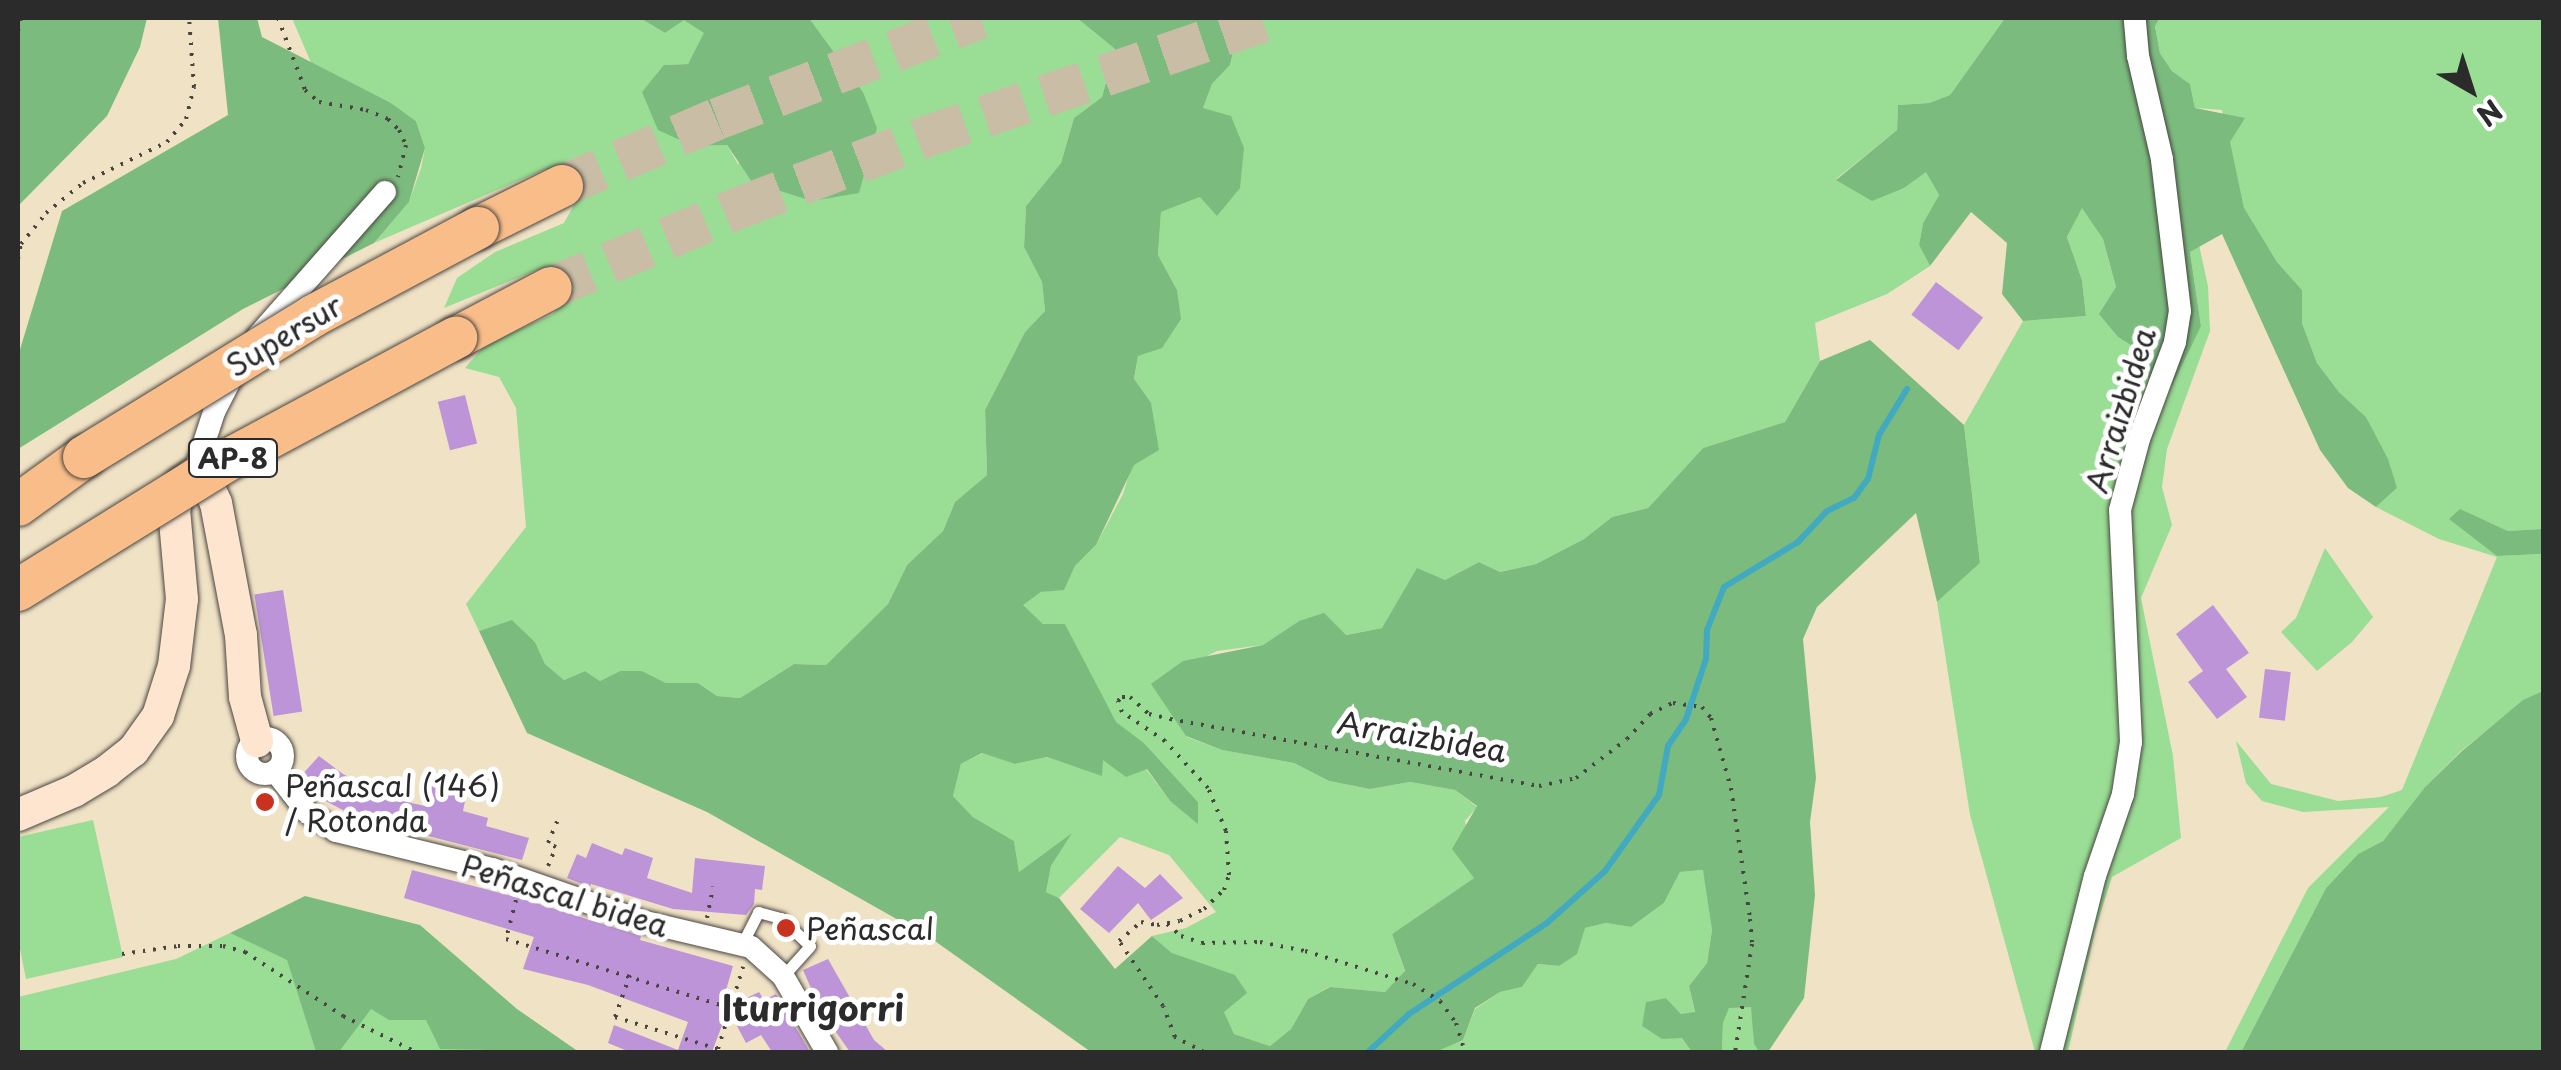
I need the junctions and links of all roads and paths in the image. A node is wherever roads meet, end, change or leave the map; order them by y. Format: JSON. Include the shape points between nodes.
{"nodes":[{"id":1,"x":21,"y":18,"type":"edge"},
{"id":2,"x":189,"y":18,"type":"edge"},
{"id":3,"x":278,"y":18,"type":"edge"},
{"id":4,"x":2135,"y":18,"type":"edge"},
{"id":5,"x":18,"y":31,"type":"edge"},
{"id":6,"x":562,"y":186,"type":"tunnel mouth"},
{"id":7,"x":385,"y":192,"type":"joint"},
{"id":8,"x":18,"y":260,"type":"edge"},
{"id":9,"x":551,"y":288,"type":"tunnel mouth"},
{"id":10,"x":84,"y":458,"type":"junction"},
{"id":11,"x":194,"y":474,"type":"junction"},
{"id":12,"x":18,"y":492,"type":"edge"},
{"id":13,"x":18,"y":505,"type":"edge"},
{"id":14,"x":18,"y":590,"type":"edge"},
{"id":15,"x":257,"y":740,"type":"joint"},
{"id":16,"x":18,"y":814,"type":"edge"},
{"id":17,"x":560,"y":815,"type":"dead end"},
{"id":18,"x":548,"y":865,"type":"dead end"},
{"id":19,"x":712,"y":887,"type":"dead end"},
{"id":20,"x":519,"y":888,"type":"dead end"},
{"id":21,"x":707,"y":919,"type":"dead end"},
{"id":22,"x":1167,"y":924,"type":"junction"},
{"id":23,"x":122,"y":954,"type":"dead end"},
{"id":24,"x":743,"y":956,"type":"junction"},
{"id":25,"x":630,"y":975,"type":"junction"},
{"id":26,"x":783,"y":976,"type":"junction"},
{"id":27,"x":730,"y":1008,"type":"junction"},
{"id":28,"x":416,"y":1052,"type":"edge"},
{"id":29,"x":827,"y":1052,"type":"edge"},
{"id":30,"x":1204,"y":1052,"type":"edge"},
{"id":31,"x":1465,"y":1052,"type":"edge"},
{"id":32,"x":1735,"y":1052,"type":"edge"},
{"id":33,"x":2051,"y":1052,"type":"edge"}],
"edges":[{"from":1,"to":5,"type":"path"},
{"from":2,"to":8,"type":"path","via":[[194,87],[186,119],[167,142],[83,183],[46,213],[21,244]]},
{"from":3,"to":7,"type":"path","via":[[305,90],[318,102],[366,110],[400,130],[403,171]]},
{"from":4,"to":33,"type":"street","name":"Arraizbidea","via":[[2162,159],[2180,311],[2120,510],[2130,742],[2123,794]]},
{"from":6,"to":10,"type":"highway","name":"Supersur","number":"AP-8","bridge":true,"via":[[313,316]]},
{"from":7,"to":11,"type":"street","via":[[234,371]]},
{"from":9,"to":14,"type":"highway","number":"AP-8","bridge":true,"via":[[228,460]]},
{"from":10,"to":12,"type":"highway"},
{"from":10,"to":13,"type":"highway","name":"Supersur","number":"AP-8"},
{"from":11,"to":15,"type":"street","via":[[206,480],[216,503]]},
{"from":11,"to":16,"type":"street","via":[[181,483],[174,510],[182,599],[158,716],[133,751],[107,770]]},
{"from":15,"to":24,"type":"street","name":"Peñascal bidea","via":[[279,745],[283,756],[275,771],[307,812],[336,831],[492,869]]},
{"from":17,"to":18,"type":"path"},
{"from":19,"to":21,"type":"path"},
{"from":20,"to":25,"type":"path","via":[[506,939]]},
{"from":22,"to":30,"type":"path","name":"Arraizbidea","via":[[1141,922],[1119,941],[1176,1037]]},
{"from":22,"to":31,"type":"path","via":[[1202,943],[1260,942],[1413,984],[1440,1001]]},
{"from":22,"to":32,"type":"path","name":"Arraizbidea","via":[[1204,909],[1224,890],[1226,831],[1208,788],[1165,741],[1122,712],[1122,697],[1170,719],[1539,786],[1576,778],[1650,714],[1690,702],[1712,718],[1731,788],[1750,919]]},
{"from":23,"to":28,"type":"path","via":[[178,946],[246,952],[343,1016]]},
{"from":24,"to":26,"type":"street","name":"Peñascal bidea","via":[[764,956]]},
{"from":24,"to":26,"type":"lane","via":[[758,912],[781,918],[810,946]]},
{"from":24,"to":27,"type":"path"},
{"from":25,"to":27,"type":"path"},
{"from":25,"to":27,"type":"path","via":[[615,1017],[718,1049]]},
{"from":26,"to":29,"type":"street","name":"Peñascal bidea"}]}
